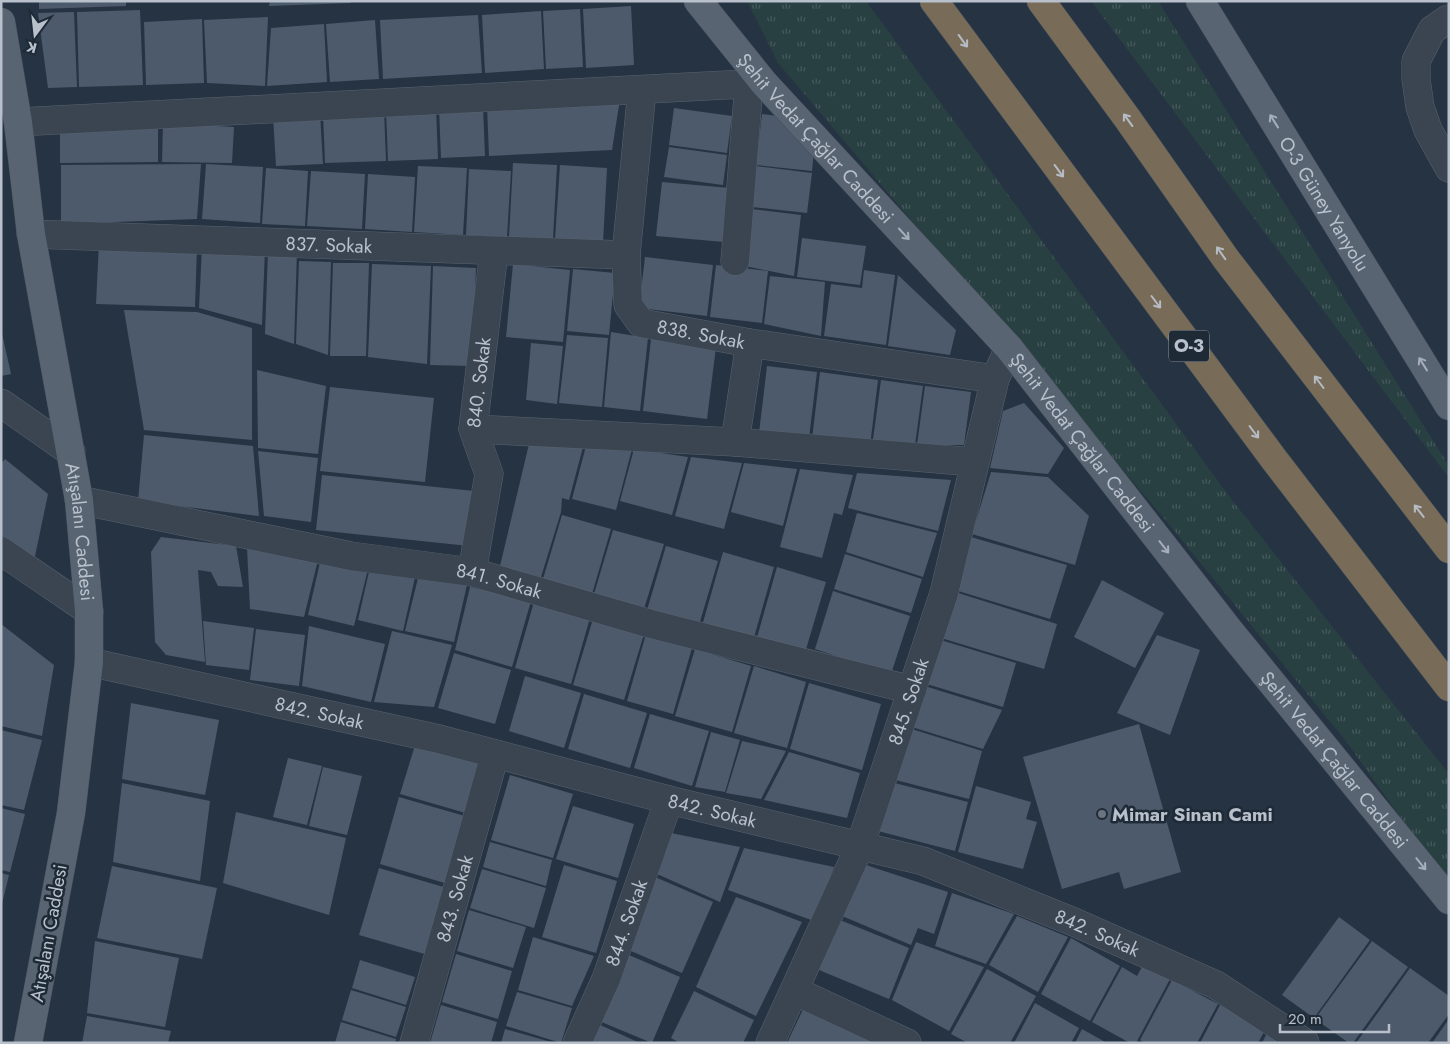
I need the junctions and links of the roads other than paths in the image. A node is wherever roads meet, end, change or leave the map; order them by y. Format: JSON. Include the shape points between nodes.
{"nodes":[{"id":1,"x":684,"y":1,"type":"edge"},
{"id":2,"x":698,"y":1,"type":"edge"},
{"id":3,"x":934,"y":1,"type":"edge"},
{"id":4,"x":1041,"y":1,"type":"edge"},
{"id":5,"x":1200,"y":1,"type":"edge"},
{"id":6,"x":717,"y":13,"type":"edge"},
{"id":7,"x":1448,"y":19,"type":"edge"},
{"id":8,"x":1,"y":22,"type":"edge"},
{"id":9,"x":756,"y":84,"type":"junction"},
{"id":10,"x":642,"y":90,"type":"junction"},
{"id":11,"x":18,"y":122,"type":"junction"},
{"id":12,"x":1449,"y":168,"type":"edge"},
{"id":13,"x":31,"y":234,"type":"junction"},
{"id":14,"x":494,"y":251,"type":"junction"},
{"id":15,"x":626,"y":255,"type":"junction"},
{"id":16,"x":735,"y":260,"type":"dead end"},
{"id":17,"x":750,"y":343,"type":"junction"},
{"id":18,"x":1009,"y":348,"type":"junction"},
{"id":19,"x":995,"y":378,"type":"junction"},
{"id":20,"x":1,"y":404,"type":"edge"},
{"id":21,"x":1449,"y":406,"type":"edge"},
{"id":22,"x":473,"y":429,"type":"junction"},
{"id":23,"x":735,"y":442,"type":"junction"},
{"id":24,"x":71,"y":452,"type":"junction"},
{"id":25,"x":974,"y":462,"type":"junction"},
{"id":26,"x":79,"y":500,"type":"junction"},
{"id":27,"x":1449,"y":549,"type":"edge"},
{"id":28,"x":1,"y":551,"type":"edge"},
{"id":29,"x":472,"y":572,"type":"junction"},
{"id":30,"x":89,"y":611,"type":"junction"},
{"id":31,"x":90,"y":662,"type":"junction"},
{"id":32,"x":1449,"y":687,"type":"edge"},
{"id":33,"x":912,"y":690,"type":"junction"},
{"id":34,"x":495,"y":754,"type":"junction"},
{"id":35,"x":669,"y":800,"type":"junction"},
{"id":36,"x":860,"y":846,"type":"junction"},
{"id":37,"x":1449,"y":900,"type":"edge"},
{"id":38,"x":795,"y":991,"type":"junction"},
{"id":39,"x":28,"y":1043,"type":"edge"},
{"id":40,"x":414,"y":1043,"type":"edge"},
{"id":41,"x":577,"y":1043,"type":"edge"},
{"id":42,"x":770,"y":1043,"type":"edge"},
{"id":43,"x":907,"y":1043,"type":"edge"},
{"id":44,"x":1304,"y":1043,"type":"edge"}],
"edges":[{"from":1,"to":6,"type":"street"},
{"from":2,"to":6,"type":"main road"},
{"from":3,"to":32,"type":"highway","number":"O-3","one_way":true,"via":[[1273,458]]},
{"from":27,"to":4,"type":"highway","one_way":true,"via":[[1226,259]]},
{"from":21,"to":5,"type":"main road","name":"O-3 Güney Yanyolu","one_way":true},
{"from":6,"to":9,"type":"main road","name":"Şehit Vedat Çağlar Caddesi"},
{"from":7,"to":12,"type":"street","via":[[1432,30],[1416,61],[1416,79],[1428,130]]},
{"from":8,"to":11,"type":"main road","name":"Atışalanı Caddesi"},
{"from":9,"to":10,"type":"street"},
{"from":9,"to":16,"type":"street"},
{"from":9,"to":18,"type":"main road","name":"Şehit Vedat Çağlar Caddesi","one_way":true},
{"from":10,"to":11,"type":"street"},
{"from":10,"to":15,"type":"street","name":"838. Sokak"},
{"from":11,"to":13,"type":"main road","name":"Atışalanı Caddesi"},
{"from":13,"to":14,"type":"street","name":"837. Sokak"},
{"from":13,"to":24,"type":"main road","name":"Atışalanı Caddesi"},
{"from":14,"to":15,"type":"street","name":"837. Sokak"},
{"from":14,"to":22,"type":"street","name":"840. Sokak"},
{"from":15,"to":17,"type":"street","name":"838. Sokak","via":[[628,305],[641,322]]},
{"from":17,"to":19,"type":"street","name":"838. Sokak"},
{"from":17,"to":23,"type":"street"},
{"from":18,"to":19,"type":"street","name":"845. Sokak"},
{"from":18,"to":37,"type":"main road","name":"Şehit Vedat Çağlar Caddesi","one_way":true,"via":[[1229,630]]},
{"from":19,"to":25,"type":"street","name":"845. Sokak"},
{"from":20,"to":24,"type":"street"},
{"from":22,"to":23,"type":"street"},
{"from":22,"to":29,"type":"street","name":"840. Sokak","via":[[489,474]]},
{"from":23,"to":25,"type":"street"},
{"from":24,"to":26,"type":"main road","name":"Atışalanı Caddesi"},
{"from":25,"to":33,"type":"street","name":"845. Sokak","via":[[944,592]]},
{"from":26,"to":29,"type":"street","name":"841. Sokak","via":[[351,556]]},
{"from":26,"to":30,"type":"main road","name":"Atışalanı Caddesi"},
{"from":28,"to":30,"type":"street"},
{"from":29,"to":33,"type":"street","name":"841. Sokak","via":[[650,624]]},
{"from":30,"to":31,"type":"main road","name":"Atışalanı Caddesi"},
{"from":31,"to":34,"type":"street","name":"842. Sokak"},
{"from":31,"to":39,"type":"main road","name":"Atışalanı Caddesi","via":[[71,813]]},
{"from":33,"to":36,"type":"street","name":"845. Sokak"},
{"from":34,"to":35,"type":"street","name":"842. Sokak"},
{"from":34,"to":40,"type":"street","name":"843. Sokak"},
{"from":35,"to":36,"type":"street","name":"842. Sokak"},
{"from":35,"to":41,"type":"street","name":"844. Sokak","via":[[606,979]]},
{"from":36,"to":38,"type":"street","name":"845. Sokak"},
{"from":36,"to":44,"type":"street","name":"842. Sokak","via":[[923,861],[1074,922],[1216,985]]},
{"from":38,"to":42,"type":"street","name":"845. Sokak"},
{"from":38,"to":43,"type":"street"}]}
